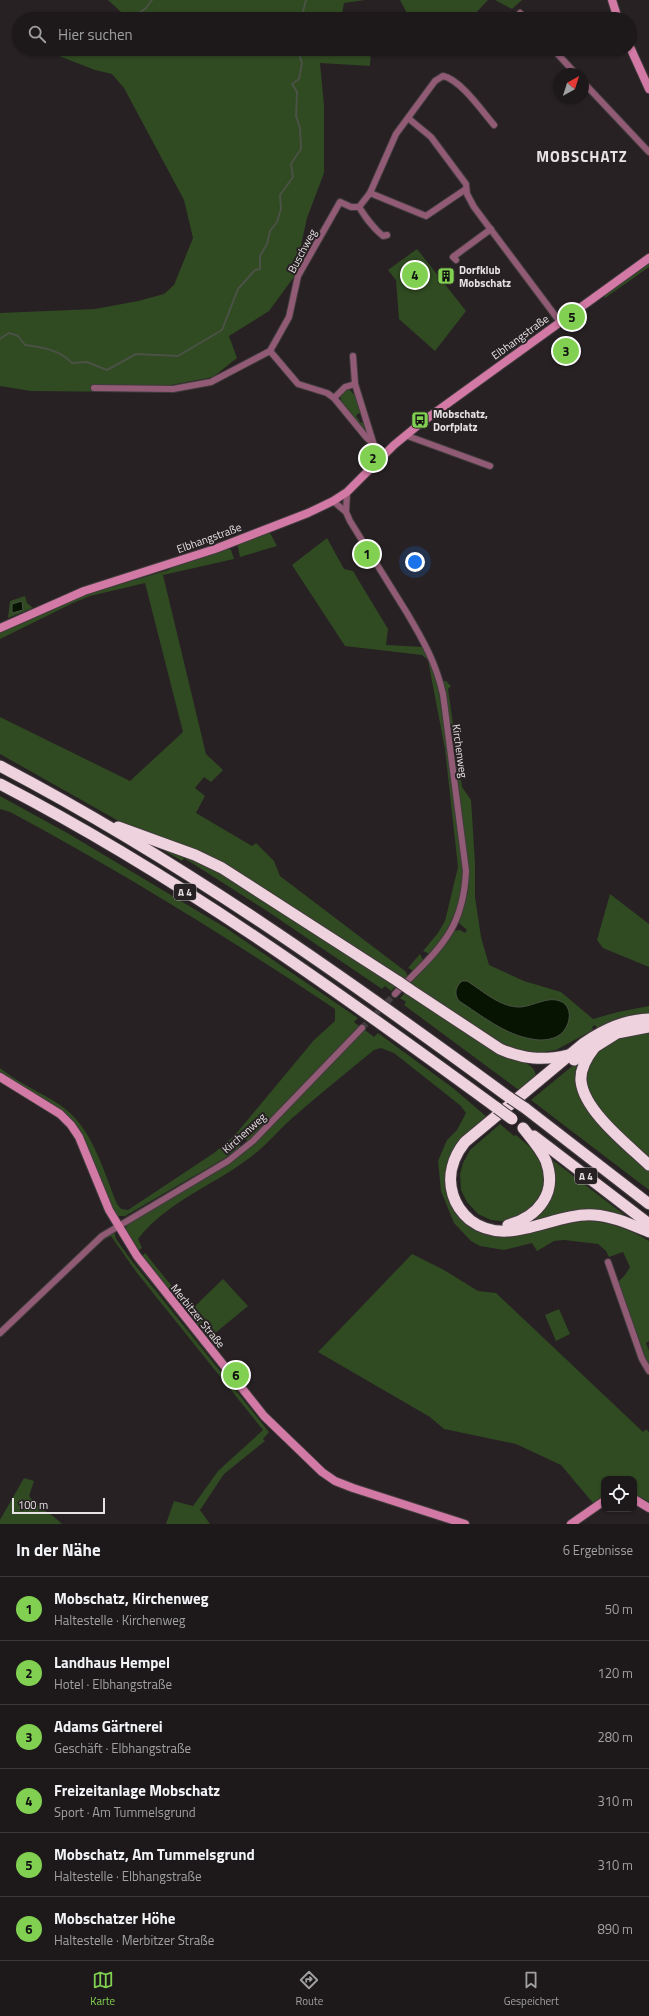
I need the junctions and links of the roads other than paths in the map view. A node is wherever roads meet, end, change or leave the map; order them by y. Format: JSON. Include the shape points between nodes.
{"nodes":[{"id":1,"x":612,"y":0,"type":"edge"},
{"id":2,"x":616,"y":12,"type":"edge"},
{"id":3,"x":559,"y":56,"type":"edge"},
{"id":4,"x":634,"y":56,"type":"edge"},
{"id":5,"x":570,"y":68,"type":"edge"},
{"id":6,"x":589,"y":88,"type":"edge"},
{"id":7,"x":649,"y":89,"type":"edge"},
{"id":8,"x":408,"y":118,"type":"junction"},
{"id":9,"x":494,"y":125,"type":"dead end"},
{"id":10,"x":649,"y":152,"type":"edge"},
{"id":11,"x":466,"y":190,"type":"junction"},
{"id":12,"x":370,"y":193,"type":"junction"},
{"id":13,"x":359,"y":207,"type":"junction"},
{"id":14,"x":491,"y":229,"type":"junction"},
{"id":15,"x":387,"y":235,"type":"dead end"},
{"id":16,"x":649,"y":258,"type":"edge"},
{"id":17,"x":456,"y":260,"type":"dead end"},
{"id":18,"x":560,"y":322,"type":"junction"},
{"id":19,"x":270,"y":351,"type":"junction"},
{"id":20,"x":353,"y":356,"type":"dead end"},
{"id":21,"x":355,"y":384,"type":"junction"},
{"id":22,"x":94,"y":388,"type":"dead end"},
{"id":23,"x":334,"y":398,"type":"junction"},
{"id":24,"x":405,"y":435,"type":"junction"},
{"id":25,"x":373,"y":442,"type":"junction"},
{"id":26,"x":385,"y":454,"type":"junction"},
{"id":27,"x":490,"y":466,"type":"dead end"},
{"id":28,"x":347,"y":492,"type":"junction"},
{"id":29,"x":333,"y":501,"type":"junction"},
{"id":30,"x":346,"y":512,"type":"junction"},
{"id":31,"x":0,"y":628,"type":"edge"},
{"id":32,"x":0,"y":766,"type":"edge"},
{"id":33,"x":0,"y":784,"type":"edge"},
{"id":34,"x":94,"y":818,"type":"junction"},
{"id":35,"x":395,"y":994,"type":"tunnel mouth"},
{"id":36,"x":649,"y":1019,"type":"edge"},
{"id":37,"x":649,"y":1027,"type":"edge"},
{"id":38,"x":362,"y":1028,"type":"tunnel mouth"},
{"id":39,"x":596,"y":1045,"type":"junction"},
{"id":40,"x":570,"y":1054,"type":"junction"},
{"id":41,"x":0,"y":1077,"type":"edge"},
{"id":42,"x":523,"y":1128,"type":"junction"},
{"id":43,"x":649,"y":1165,"type":"edge"},
{"id":44,"x":649,"y":1204,"type":"edge"},
{"id":45,"x":649,"y":1224,"type":"edge"},
{"id":46,"x":117,"y":1226,"type":"junction"},
{"id":47,"x":649,"y":1232,"type":"edge"},
{"id":48,"x":608,"y":1262,"type":"dead end"},
{"id":49,"x":0,"y":1333,"type":"edge"},
{"id":50,"x":649,"y":1371,"type":"edge"},
{"id":51,"x":637,"y":1500,"type":"edge"},
{"id":52,"x":601,"y":1503,"type":"edge"},
{"id":53,"x":649,"y":1508,"type":"edge"},
{"id":54,"x":465,"y":1524,"type":"edge"},
{"id":55,"x":571,"y":1524,"type":"edge"}],
"edges":[{"from":1,"to":2,"type":"street"},
{"from":3,"to":5,"type":"street"},
{"from":4,"to":7,"type":"street"},
{"from":6,"to":10,"type":"street"},
{"from":8,"to":9,"type":"street","via":[[435,81],[443,76],[463,90]]},
{"from":8,"to":11,"type":"street","via":[[431,137],[463,180]]},
{"from":8,"to":12,"type":"street","via":[[391,143]]},
{"from":11,"to":12,"type":"street","via":[[426,216]]},
{"from":11,"to":14,"type":"street","via":[[474,207]]},
{"from":12,"to":13,"type":"street"},
{"from":13,"to":15,"type":"street","via":[[367,221],[383,236]]},
{"from":13,"to":19,"type":"street","name":"Buschweg","via":[[351,207],[340,202],[298,276],[289,316]]},
{"from":14,"to":17,"type":"street","via":[[453,257]]},
{"from":14,"to":18,"type":"street"},
{"from":16,"to":18,"type":"street","name":"Elbhangstraße"},
{"from":18,"to":24,"type":"street","name":"Elbhangstraße"},
{"from":19,"to":22,"type":"street","via":[[211,382],[173,389]]},
{"from":19,"to":23,"type":"street","via":[[298,384],[327,393]]},
{"from":20,"to":21,"type":"street"},
{"from":21,"to":23,"type":"street","via":[[345,387]]},
{"from":21,"to":25,"type":"street"},
{"from":23,"to":25,"type":"street"},
{"from":24,"to":26,"type":"street","name":"Elbhangstraße"},
{"from":24,"to":27,"type":"street"},
{"from":25,"to":26,"type":"street"},
{"from":26,"to":28,"type":"street","name":"Elbhangstraße"},
{"from":28,"to":29,"type":"street","name":"Elbhangstraße"},
{"from":28,"to":30,"type":"street"},
{"from":29,"to":30,"type":"street","name":"Kirchenweg"},
{"from":29,"to":31,"type":"street","name":"Elbhangstraße","via":[[215,549],[84,591]]},
{"from":30,"to":35,"type":"street","name":"Kirchenweg","via":[[421,638],[438,672],[466,871],[461,910],[454,926],[432,956]]},
{"from":32,"to":34,"type":"highway","number":"A 4"},
{"from":33,"to":42,"type":"highway","number":"A 4","bridge":true,"via":[[73,824],[216,911],[364,1011]]},
{"from":34,"to":40,"type":"highway","bridge":true,"via":[[195,855],[222,868],[500,1049],[515,1056],[545,1059]]},
{"from":34,"to":44,"type":"highway","number":"A 4","bridge":true,"via":[[226,898],[395,1013],[525,1108]]},
{"from":36,"to":40,"type":"highway","via":[[611,1027]]},
{"from":37,"to":39,"type":"highway","via":[[617,1033]]},
{"from":38,"to":46,"type":"street","name":"Kirchenweg","via":[[253,1141],[228,1161]]},
{"from":39,"to":42,"type":"highway","via":[[581,1054],[475,1142],[463,1156],[457,1174],[461,1196],[470,1211],[489,1222],[508,1225],[522,1221],[538,1209],[548,1190],[546,1160]]},
{"from":39,"to":43,"type":"highway","via":[[582,1068],[580,1080],[587,1101]]},
{"from":40,"to":47,"type":"highway","via":[[465,1142],[454,1158],[451,1172],[453,1197],[462,1212],[476,1224],[492,1230],[504,1232],[573,1216],[594,1215]]},
{"from":41,"to":46,"type":"street","name":"Merbitzer Straße","via":[[60,1114],[70,1125],[79,1137]]},
{"from":42,"to":45,"type":"highway","number":"A 4"},
{"from":46,"to":49,"type":"street","via":[[102,1236]]},
{"from":46,"to":54,"type":"street","name":"Merbitzer Straße","via":[[137,1256],[264,1416],[322,1472],[353,1488]]},
{"from":48,"to":50,"type":"street","via":[[642,1359]]},
{"from":51,"to":53,"type":"street"},
{"from":52,"to":55,"type":"street"}]}
